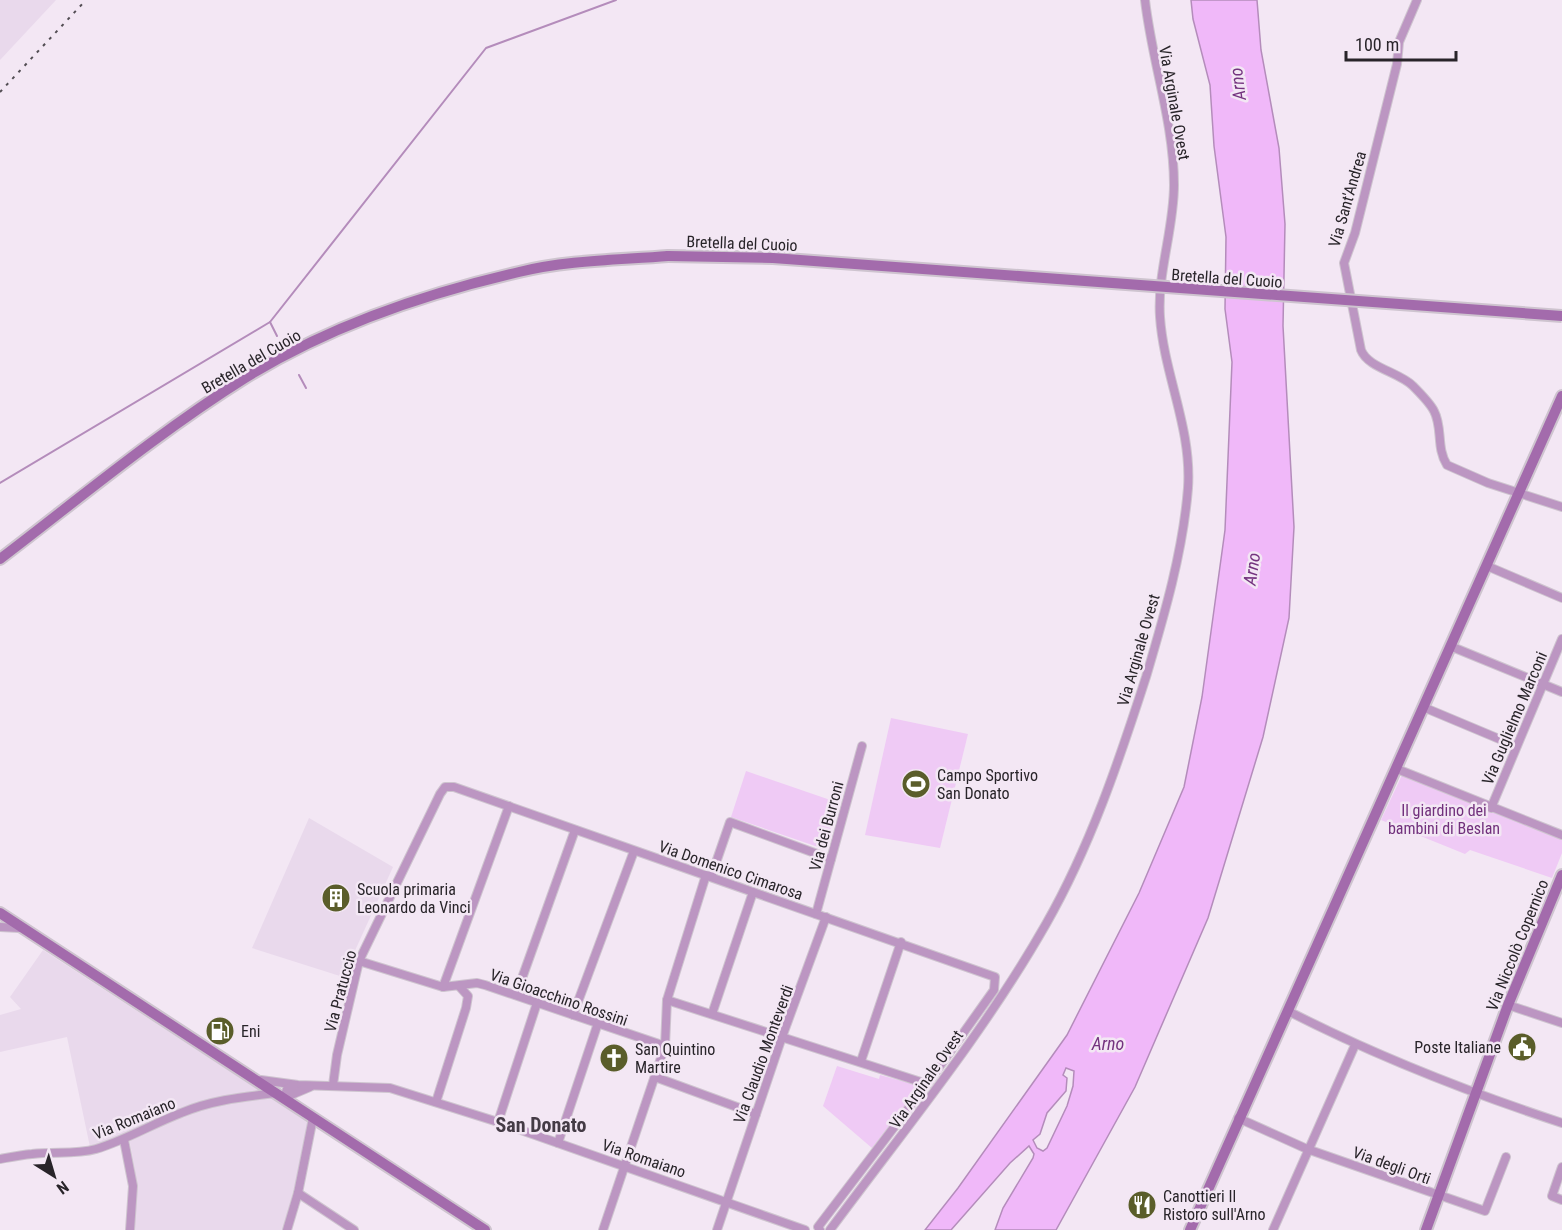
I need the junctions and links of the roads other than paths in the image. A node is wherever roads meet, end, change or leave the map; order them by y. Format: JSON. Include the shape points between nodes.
{"nodes":[{"id":1,"x":1144,"y":0,"type":"edge"},
{"id":2,"x":1417,"y":0,"type":"edge"},
{"id":3,"x":1562,"y":316,"type":"edge"},
{"id":4,"x":1562,"y":396,"type":"edge"},
{"id":5,"x":1519,"y":493,"type":"junction"},
{"id":6,"x":1562,"y":507,"type":"edge"},
{"id":7,"x":0,"y":559,"type":"edge"},
{"id":8,"x":1487,"y":566,"type":"junction"},
{"id":9,"x":1562,"y":598,"type":"edge"},
{"id":10,"x":1562,"y":639,"type":"edge"},
{"id":11,"x":1450,"y":646,"type":"junction"},
{"id":12,"x":1542,"y":684,"type":"junction"},
{"id":13,"x":1562,"y":692,"type":"edge"},
{"id":14,"x":1423,"y":707,"type":"junction"},
{"id":15,"x":862,"y":746,"type":"dead end"},
{"id":16,"x":1516,"y":746,"type":"junction"},
{"id":17,"x":1397,"y":769,"type":"junction"},
{"id":18,"x":454,"y":787,"type":"joint"},
{"id":19,"x":509,"y":806,"type":"junction"},
{"id":20,"x":1491,"y":808,"type":"junction"},
{"id":21,"x":575,"y":830,"type":"junction"},
{"id":22,"x":1562,"y":835,"type":"edge"},
{"id":23,"x":634,"y":851,"type":"junction"},
{"id":24,"x":831,"y":859,"type":"junction"},
{"id":25,"x":1562,"y":875,"type":"edge"},
{"id":26,"x":708,"y":876,"type":"junction"},
{"id":27,"x":753,"y":892,"type":"junction"},
{"id":28,"x":0,"y":913,"type":"edge"},
{"id":29,"x":816,"y":914,"type":"junction"},
{"id":30,"x":826,"y":917,"type":"junction"},
{"id":31,"x":0,"y":927,"type":"edge"},
{"id":32,"x":25,"y":929,"type":"junction"},
{"id":33,"x":901,"y":942,"type":"junction"},
{"id":34,"x":359,"y":961,"type":"junction"},
{"id":35,"x":459,"y":986,"type":"junction"},
{"id":36,"x":443,"y":987,"type":"junction"},
{"id":37,"x":516,"y":995,"type":"junction"},
{"id":38,"x":667,"y":1000,"type":"junction"},
{"id":39,"x":537,"y":1003,"type":"junction"},
{"id":40,"x":1508,"y":1005,"type":"junction"},
{"id":41,"x":1288,"y":1011,"type":"junction"},
{"id":42,"x":711,"y":1013,"type":"junction"},
{"id":43,"x":573,"y":1015,"type":"junction"},
{"id":44,"x":598,"y":1023,"type":"junction"},
{"id":45,"x":1562,"y":1023,"type":"edge"},
{"id":46,"x":782,"y":1037,"type":"junction"},
{"id":47,"x":1355,"y":1045,"type":"junction"},
{"id":48,"x":664,"y":1046,"type":"junction"},
{"id":49,"x":861,"y":1061,"type":"junction"},
{"id":50,"x":654,"y":1077,"type":"junction"},
{"id":51,"x":253,"y":1078,"type":"junction"},
{"id":52,"x":927,"y":1084,"type":"junction"},
{"id":53,"x":333,"y":1085,"type":"junction"},
{"id":54,"x":301,"y":1087,"type":"junction"},
{"id":55,"x":1475,"y":1094,"type":"junction"},
{"id":56,"x":280,"y":1096,"type":"junction"},
{"id":57,"x":436,"y":1102,"type":"junction"},
{"id":58,"x":756,"y":1114,"type":"junction"},
{"id":59,"x":310,"y":1116,"type":"junction"},
{"id":60,"x":1238,"y":1118,"type":"junction"},
{"id":61,"x":498,"y":1122,"type":"junction"},
{"id":62,"x":1562,"y":1123,"type":"edge"},
{"id":63,"x":124,"y":1140,"type":"junction"},
{"id":64,"x":558,"y":1143,"type":"junction"},
{"id":65,"x":1307,"y":1149,"type":"junction"},
{"id":66,"x":1506,"y":1157,"type":"dead end"},
{"id":67,"x":0,"y":1159,"type":"edge"},
{"id":68,"x":626,"y":1166,"type":"junction"},
{"id":69,"x":1562,"y":1167,"type":"edge"},
{"id":70,"x":298,"y":1193,"type":"junction"},
{"id":71,"x":1437,"y":1196,"type":"junction"},
{"id":72,"x":1562,"y":1200,"type":"edge"},
{"id":73,"x":727,"y":1201,"type":"junction"},
{"id":74,"x":130,"y":1230,"type":"edge"},
{"id":75,"x":287,"y":1230,"type":"edge"},
{"id":76,"x":354,"y":1230,"type":"edge"},
{"id":77,"x":485,"y":1230,"type":"edge"},
{"id":78,"x":603,"y":1230,"type":"edge"},
{"id":79,"x":717,"y":1230,"type":"edge"},
{"id":80,"x":805,"y":1230,"type":"edge"},
{"id":81,"x":820,"y":1230,"type":"edge"},
{"id":82,"x":830,"y":1230,"type":"edge"},
{"id":83,"x":1190,"y":1230,"type":"edge"},
{"id":84,"x":1273,"y":1230,"type":"edge"},
{"id":85,"x":1426,"y":1230,"type":"edge"}],
"edges":[{"from":1,"to":82,"type":"street","name":"Via Arginale Ovest","via":[[1174,180],[1160,313],[1162,343],[1180,406],[1188,454],[1186,510],[1176,569],[1119,758],[1092,828],[1047,922],[920,1113]]},
{"from":2,"to":5,"type":"street","name":"Via Sant'Andrea","via":[[1399,42],[1397,64],[1344,273],[1364,356],[1413,386],[1434,411],[1439,447],[1448,465]]},
{"from":3,"to":7,"type":"main road","name":"Bretella del Cuoio","bridge":true,"via":[[773,258],[668,256],[521,271],[420,298],[348,325],[287,354],[201,408]]},
{"from":4,"to":5,"type":"main road"},
{"from":5,"to":6,"type":"street","name":"Via Sant'Andrea"},
{"from":5,"to":8,"type":"main road"},
{"from":8,"to":9,"type":"street"},
{"from":8,"to":11,"type":"main road"},
{"from":10,"to":12,"type":"street","name":"Via Guglielmo Marconi"},
{"from":11,"to":12,"type":"street"},
{"from":11,"to":14,"type":"main road"},
{"from":12,"to":13,"type":"street"},
{"from":12,"to":16,"type":"street","name":"Via Guglielmo Marconi"},
{"from":14,"to":16,"type":"street"},
{"from":14,"to":17,"type":"main road"},
{"from":15,"to":24,"type":"street","name":"Via dei Burroni"},
{"from":16,"to":20,"type":"street","name":"Via Guglielmo Marconi"},
{"from":17,"to":20,"type":"street"},
{"from":17,"to":41,"type":"main road"},
{"from":18,"to":19,"type":"street","name":"Via Domenico Cimarosa"},
{"from":18,"to":34,"type":"street","name":"Via Pratuccio","via":[[445,787],[440,794]]},
{"from":19,"to":21,"type":"street","name":"Via Domenico Cimarosa"},
{"from":19,"to":36,"type":"street"},
{"from":20,"to":22,"type":"street"},
{"from":21,"to":23,"type":"street","name":"Via Domenico Cimarosa"},
{"from":21,"to":37,"type":"street"},
{"from":23,"to":26,"type":"street","name":"Via Domenico Cimarosa"},
{"from":23,"to":43,"type":"street"},
{"from":24,"to":26,"type":"street","via":[[730,822]]},
{"from":24,"to":29,"type":"street","name":"Via dei Burroni"},
{"from":25,"to":40,"type":"main road","name":"Via Niccolò Copernico"},
{"from":26,"to":27,"type":"street","name":"Via Domenico Cimarosa"},
{"from":26,"to":38,"type":"street"},
{"from":27,"to":29,"type":"street","name":"Via Domenico Cimarosa"},
{"from":27,"to":42,"type":"street"},
{"from":28,"to":32,"type":"main road"},
{"from":29,"to":30,"type":"street","name":"Via Domenico Cimarosa"},
{"from":30,"to":33,"type":"street","name":"Via Domenico Cimarosa"},
{"from":30,"to":46,"type":"street","name":"Via Claudio Monteverdi"},
{"from":31,"to":32,"type":"street"},
{"from":32,"to":51,"type":"main road"},
{"from":33,"to":49,"type":"street"},
{"from":33,"to":52,"type":"street","name":"Via Domenico Cimarosa","via":[[990,974],[996,981],[994,990]]},
{"from":34,"to":36,"type":"street"},
{"from":34,"to":53,"type":"street","name":"Via Pratuccio"},
{"from":35,"to":36,"type":"street","name":"Via Gioacchino Rossini"},
{"from":35,"to":37,"type":"street","name":"Via Gioacchino Rossini","via":[[477,983]]},
{"from":35,"to":57,"type":"street","via":[[468,996],[466,1008]]},
{"from":37,"to":39,"type":"street","name":"Via Gioacchino Rossini"},
{"from":38,"to":42,"type":"street"},
{"from":38,"to":48,"type":"street"},
{"from":39,"to":43,"type":"street","name":"Via Gioacchino Rossini"},
{"from":39,"to":61,"type":"street"},
{"from":40,"to":45,"type":"street"},
{"from":40,"to":55,"type":"main road","name":"Via Niccolò Copernico"},
{"from":41,"to":47,"type":"street"},
{"from":41,"to":60,"type":"main road"},
{"from":42,"to":46,"type":"street"},
{"from":43,"to":44,"type":"street","name":"Via Gioacchino Rossini"},
{"from":44,"to":48,"type":"street","name":"Via Gioacchino Rossini"},
{"from":44,"to":64,"type":"street"},
{"from":46,"to":49,"type":"street"},
{"from":46,"to":58,"type":"street","name":"Via Claudio Monteverdi"},
{"from":47,"to":55,"type":"street"},
{"from":47,"to":65,"type":"street"},
{"from":48,"to":50,"type":"street"},
{"from":49,"to":52,"type":"street"},
{"from":50,"to":58,"type":"street"},
{"from":50,"to":68,"type":"street"},
{"from":51,"to":54,"type":"street","name":"Via Romaiano"},
{"from":51,"to":56,"type":"main road"},
{"from":52,"to":81,"type":"street","via":[[836,1202],[818,1227]]},
{"from":53,"to":54,"type":"street","name":"Via Romaiano"},
{"from":53,"to":57,"type":"street","name":"Via Romaiano","via":[[390,1088]]},
{"from":54,"to":56,"type":"street","name":"Via Romaiano"},
{"from":54,"to":59,"type":"street","via":[[301,1101]]},
{"from":55,"to":62,"type":"street"},
{"from":55,"to":71,"type":"main road","name":"Via Niccolò Copernico"},
{"from":56,"to":59,"type":"main road"},
{"from":56,"to":63,"type":"street","name":"Via Romaiano","via":[[231,1098],[206,1104]]},
{"from":57,"to":61,"type":"street","name":"Via Romaiano"},
{"from":58,"to":73,"type":"street","name":"Via Claudio Monteverdi"},
{"from":59,"to":70,"type":"street"},
{"from":59,"to":77,"type":"main road"},
{"from":60,"to":65,"type":"street","name":"Via degli Orti"},
{"from":60,"to":83,"type":"main road"},
{"from":61,"to":64,"type":"street","name":"Via Romaiano"},
{"from":63,"to":67,"type":"street","name":"Via Romaiano","via":[[72,1153]]},
{"from":63,"to":74,"type":"street","via":[[133,1186]]},
{"from":64,"to":68,"type":"street","name":"Via Romaiano"},
{"from":65,"to":71,"type":"street","name":"Via degli Orti"},
{"from":65,"to":84,"type":"street"},
{"from":66,"to":71,"type":"street","name":"Via degli Orti","via":[[1485,1211]]},
{"from":68,"to":73,"type":"street","name":"Via Romaiano"},
{"from":68,"to":78,"type":"street"},
{"from":69,"to":72,"type":"street","via":[[1552,1196]]},
{"from":70,"to":75,"type":"street"},
{"from":70,"to":76,"type":"street"},
{"from":71,"to":85,"type":"main road","name":"Via Niccolò Copernico"},
{"from":73,"to":79,"type":"street","name":"Via Claudio Monteverdi"},
{"from":73,"to":80,"type":"street","name":"Via Romaiano"}]}
